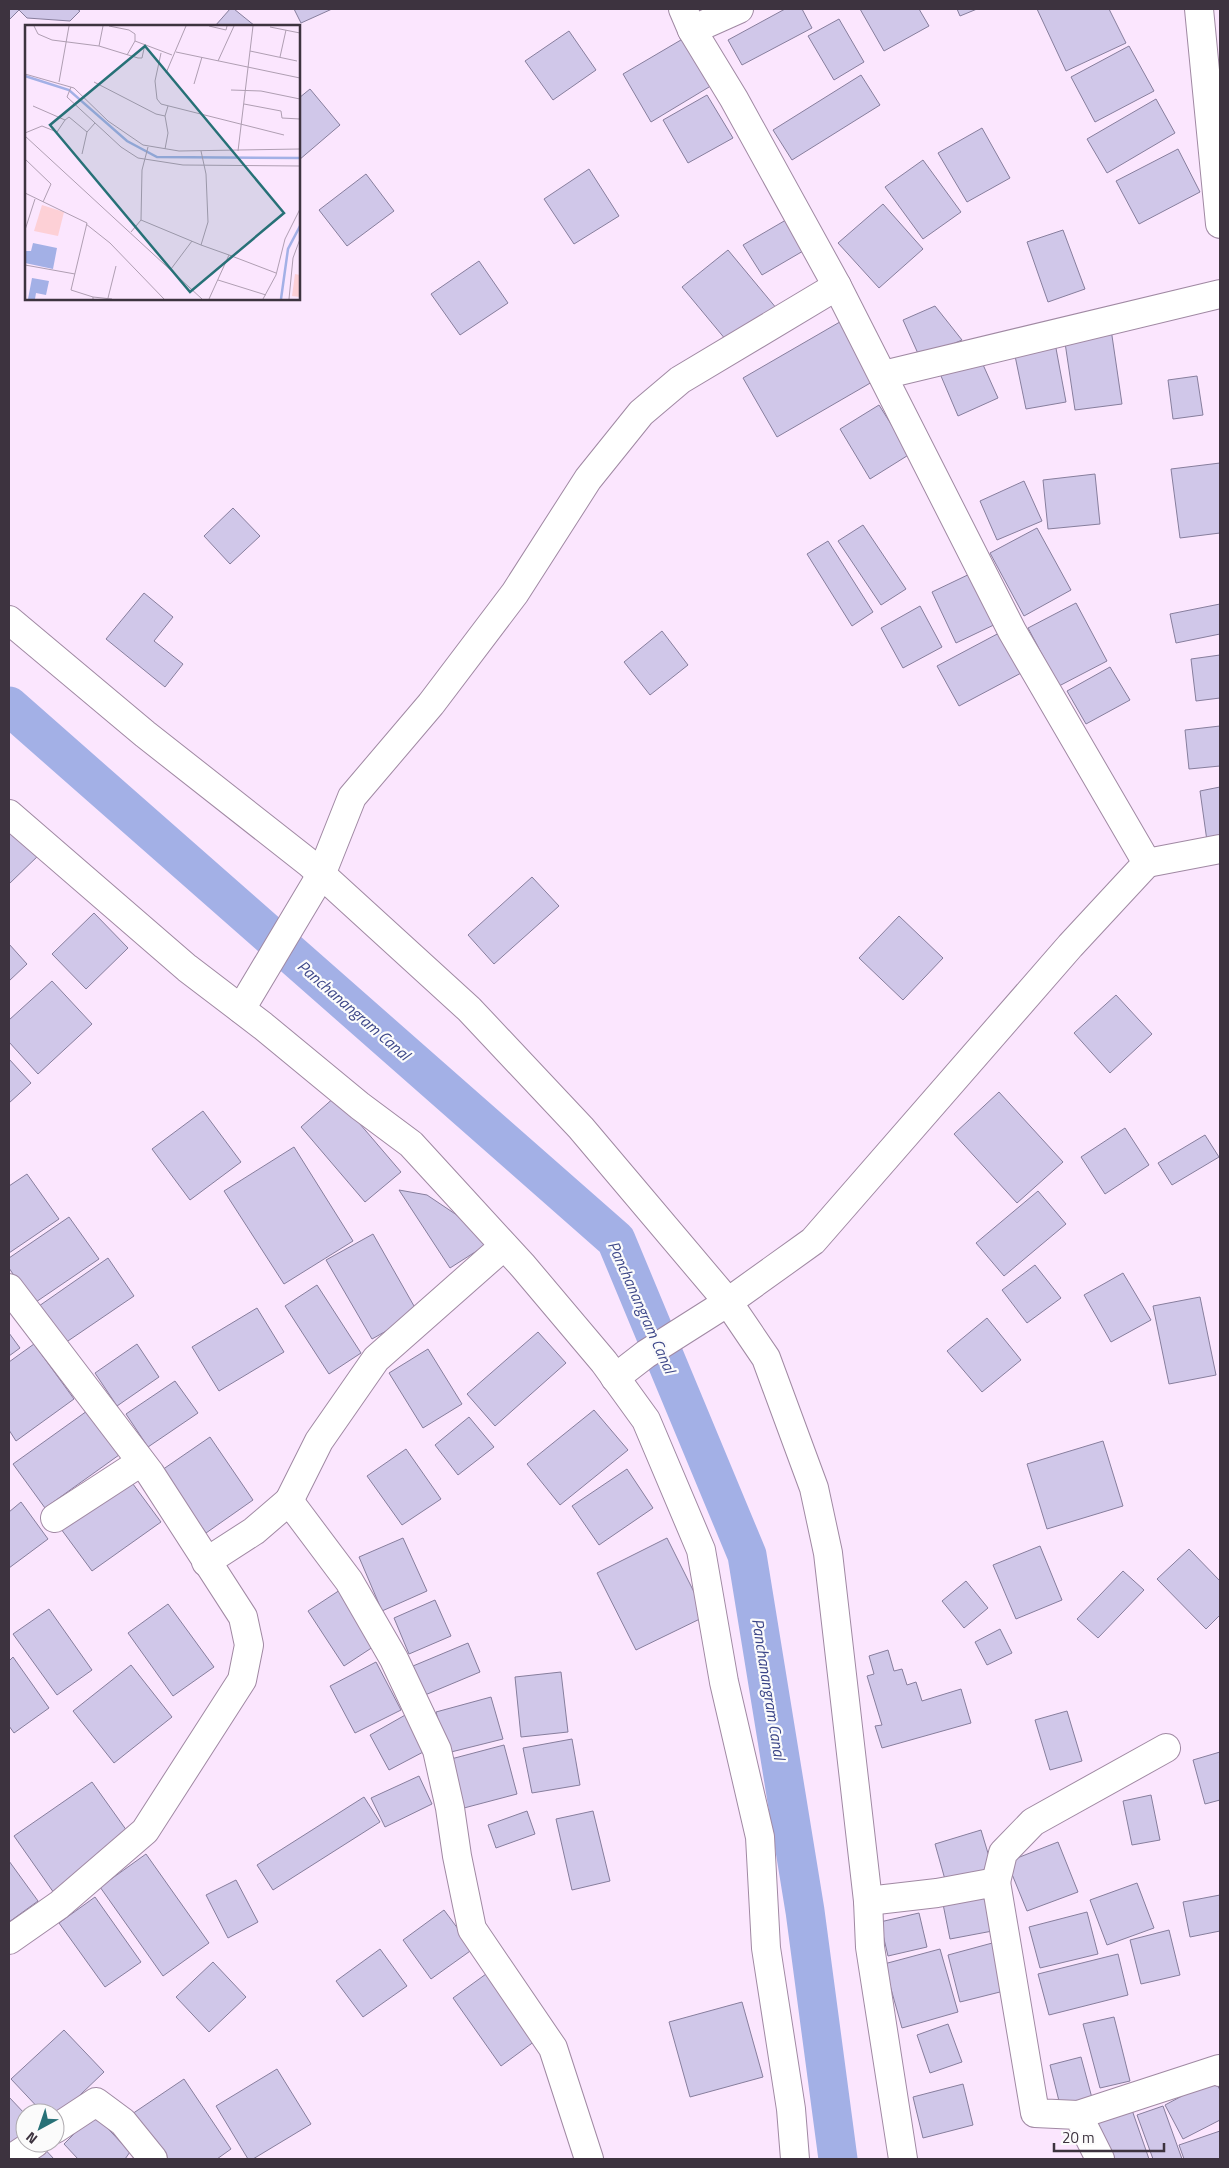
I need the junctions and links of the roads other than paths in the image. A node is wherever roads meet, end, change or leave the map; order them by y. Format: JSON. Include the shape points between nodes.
{"nodes":[{"id":1,"x":739,"y":9,"type":"edge"},
{"id":2,"x":1199,"y":9,"type":"edge"},
{"id":3,"x":687,"y":20,"type":"edge"},
{"id":4,"x":1220,"y":224,"type":"edge"},
{"id":5,"x":837,"y":286,"type":"junction"},
{"id":6,"x":1220,"y":294,"type":"edge"},
{"id":7,"x":883,"y":375,"type":"junction"},
{"id":8,"x":9,"y":620,"type":"edge"},
{"id":9,"x":9,"y":814,"type":"edge"},
{"id":10,"x":1220,"y":848,"type":"edge"},
{"id":11,"x":1147,"y":864,"type":"junction"},
{"id":12,"x":322,"y":875,"type":"junction"},
{"id":13,"x":241,"y":1009,"type":"junction"},
{"id":14,"x":504,"y":1246,"type":"junction"},
{"id":15,"x":9,"y":1288,"type":"edge"},
{"id":16,"x":728,"y":1302,"type":"junction"},
{"id":17,"x":615,"y":1378,"type":"junction"},
{"id":18,"x":140,"y":1462,"type":"junction"},
{"id":19,"x":289,"y":1501,"type":"junction"},
{"id":20,"x":55,"y":1518,"type":"dead end"},
{"id":21,"x":206,"y":1562,"type":"junction"},
{"id":22,"x":1166,"y":1748,"type":"dead end"},
{"id":23,"x":996,"y":1882,"type":"junction"},
{"id":24,"x":868,"y":1901,"type":"junction"},
{"id":25,"x":9,"y":1940,"type":"edge"},
{"id":26,"x":1220,"y":2072,"type":"edge"},
{"id":27,"x":1078,"y":2115,"type":"junction"},
{"id":28,"x":65,"y":2122,"type":"edge"},
{"id":29,"x":152,"y":2159,"type":"edge"},
{"id":30,"x":589,"y":2159,"type":"edge"},
{"id":31,"x":795,"y":2159,"type":"edge"},
{"id":32,"x":903,"y":2159,"type":"edge"},
{"id":33,"x":1100,"y":2159,"type":"edge"}],
"edges":[{"from":1,"to":3,"type":"street"},
{"from":2,"to":4,"type":"street"},
{"from":3,"to":5,"type":"street"},
{"from":5,"to":7,"type":"street"},
{"from":5,"to":12,"type":"street","via":[[680,380],[640,413],[588,479],[515,593],[431,704],[352,797]]},
{"from":6,"to":7,"type":"street"},
{"from":7,"to":11,"type":"street","via":[[1012,631]]},
{"from":8,"to":12,"type":"street"},
{"from":9,"to":13,"type":"street","via":[[187,968]]},
{"from":10,"to":11,"type":"street"},
{"from":11,"to":16,"type":"street","via":[[1070,946],[813,1241]]},
{"from":12,"to":13,"type":"street"},
{"from":12,"to":16,"type":"street","via":[[469,1009],[581,1128]]},
{"from":13,"to":14,"type":"street","via":[[411,1144]]},
{"from":14,"to":17,"type":"street"},
{"from":14,"to":19,"type":"street","via":[[376,1359],[319,1441]]},
{"from":15,"to":18,"type":"street"},
{"from":16,"to":17,"type":"street","via":[[646,1354]]},
{"from":16,"to":24,"type":"street","via":[[766,1358],[814,1488],[828,1553]]},
{"from":17,"to":31,"type":"street","via":[[646,1420],[701,1550],[724,1682],[760,1837],[766,1948],[791,2108]]},
{"from":18,"to":20,"type":"street"},
{"from":18,"to":21,"type":"street"},
{"from":19,"to":21,"type":"street","via":[[254,1531]]},
{"from":19,"to":30,"type":"street","via":[[354,1589],[394,1659],[437,1750],[472,1929],[553,2048]]},
{"from":21,"to":25,"type":"street","via":[[243,1617],[248,1645],[242,1680],[145,1831],[59,1906]]},
{"from":22,"to":23,"type":"street","via":[[1033,1822],[1003,1853]]},
{"from":23,"to":24,"type":"street"},
{"from":23,"to":27,"type":"street","via":[[1035,2113]]},
{"from":24,"to":32,"type":"street","via":[[870,1947]]},
{"from":26,"to":27,"type":"street"},
{"from":27,"to":33,"type":"street"},
{"from":28,"to":29,"type":"street","via":[[96,2102],[122,2122]]}]}
